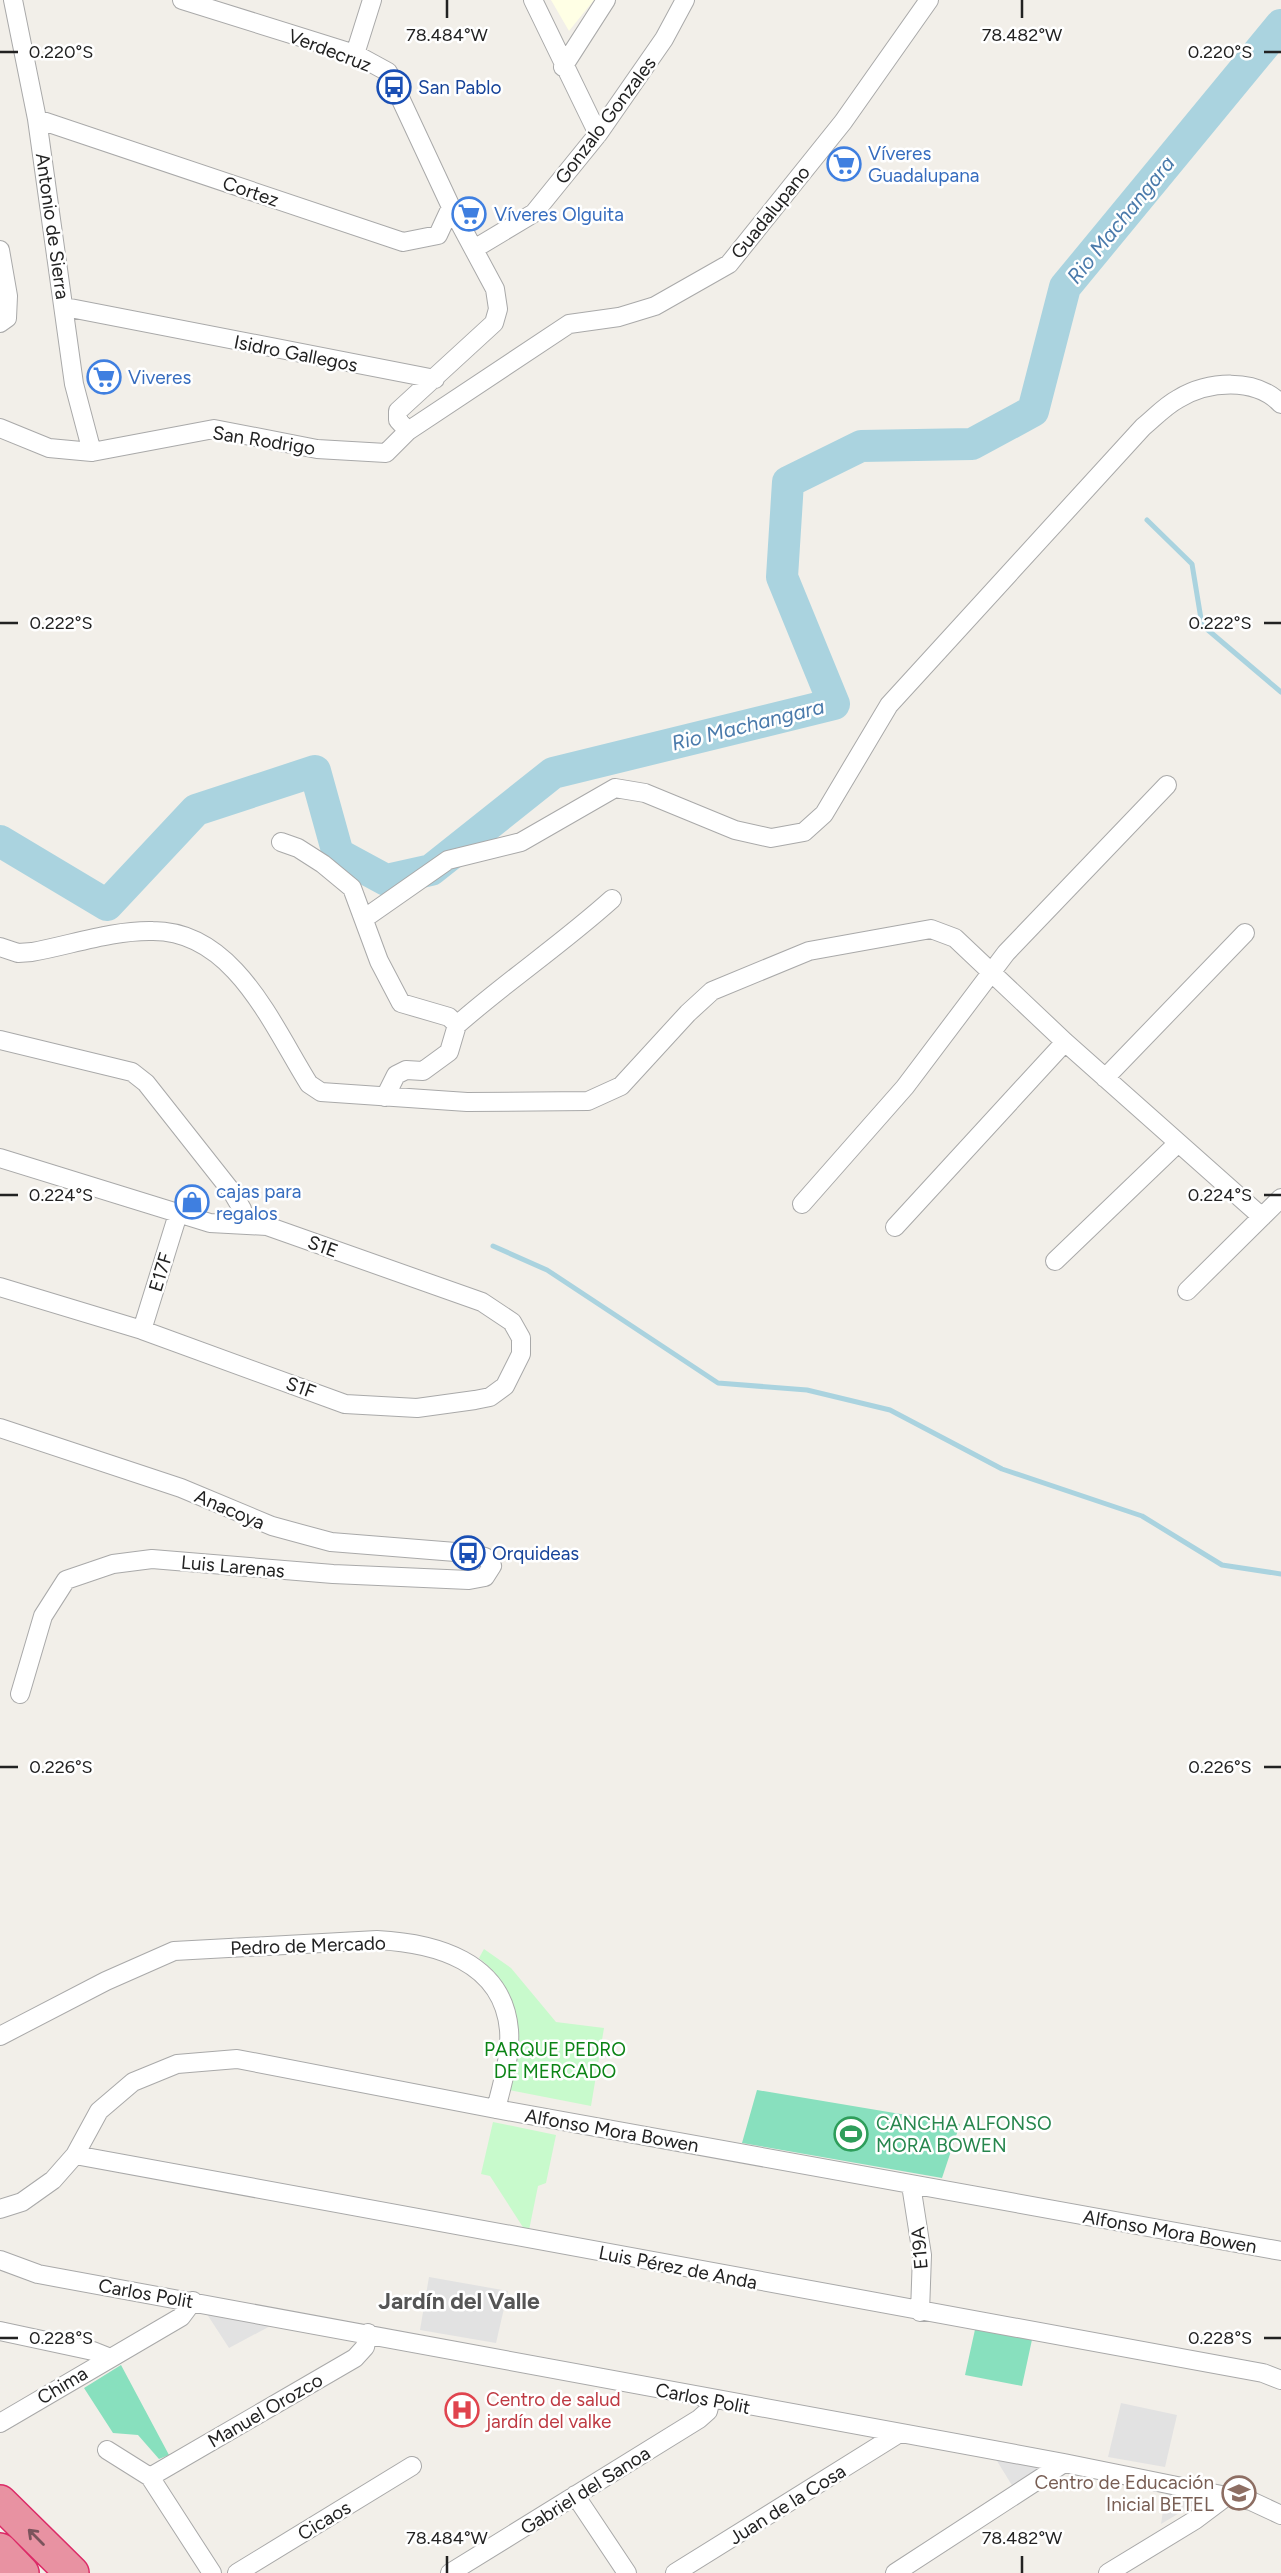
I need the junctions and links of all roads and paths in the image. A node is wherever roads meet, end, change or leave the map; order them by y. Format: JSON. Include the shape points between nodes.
{"nodes":[{"id":1,"x":13,"y":0,"type":"edge"},
{"id":2,"x":182,"y":0,"type":"edge"},
{"id":3,"x":372,"y":0,"type":"edge"},
{"id":4,"x":533,"y":0,"type":"edge"},
{"id":5,"x":606,"y":0,"type":"edge"},
{"id":6,"x":685,"y":0,"type":"edge"},
{"id":7,"x":929,"y":0,"type":"edge"},
{"id":8,"x":355,"y":54,"type":"junction"},
{"id":9,"x":563,"y":67,"type":"junction"},
{"id":10,"x":37,"y":119,"type":"junction"},
{"id":11,"x":598,"y":134,"type":"junction"},
{"id":12,"x":451,"y":207,"type":"junction"},
{"id":13,"x":474,"y":249,"type":"junction"},
{"id":14,"x":0,"y":250,"type":"edge"},
{"id":15,"x":65,"y":307,"type":"junction"},
{"id":16,"x":0,"y":323,"type":"edge"},
{"id":17,"x":435,"y":379,"type":"junction"},
{"id":18,"x":1281,"y":404,"type":"edge"},
{"id":19,"x":0,"y":428,"type":"edge"},
{"id":20,"x":408,"y":431,"type":"junction"},
{"id":21,"x":92,"y":452,"type":"junction"},
{"id":22,"x":1167,"y":785,"type":"dead end"},
{"id":23,"x":281,"y":842,"type":"dead end"},
{"id":24,"x":612,"y":899,"type":"dead end"},
{"id":25,"x":365,"y":918,"type":"junction"},
{"id":26,"x":1245,"y":933,"type":"dead end"},
{"id":27,"x":0,"y":947,"type":"edge"},
{"id":28,"x":992,"y":972,"type":"junction"},
{"id":29,"x":457,"y":1025,"type":"junction"},
{"id":30,"x":0,"y":1041,"type":"edge"},
{"id":31,"x":1065,"y":1042,"type":"junction"},
{"id":32,"x":1105,"y":1078,"type":"junction"},
{"id":33,"x":385,"y":1097,"type":"junction"},
{"id":34,"x":1178,"y":1143,"type":"junction"},
{"id":35,"x":0,"y":1158,"type":"edge"},
{"id":36,"x":1281,"y":1198,"type":"edge"},
{"id":37,"x":802,"y":1204,"type":"dead end"},
{"id":38,"x":178,"y":1214,"type":"junction"},
{"id":39,"x":1262,"y":1217,"type":"junction"},
{"id":40,"x":244,"y":1225,"type":"junction"},
{"id":41,"x":895,"y":1227,"type":"dead end"},
{"id":42,"x":1055,"y":1261,"type":"dead end"},
{"id":43,"x":0,"y":1287,"type":"edge"},
{"id":44,"x":1187,"y":1291,"type":"dead end"},
{"id":45,"x":482,"y":1302,"type":"joint"},
{"id":46,"x":142,"y":1329,"type":"junction"},
{"id":47,"x":0,"y":1428,"type":"edge"},
{"id":48,"x":468,"y":1553,"type":"joint"},
{"id":49,"x":20,"y":1694,"type":"dead end"},
{"id":50,"x":0,"y":2036,"type":"edge"},
{"id":51,"x":496,"y":2109,"type":"junction"},
{"id":52,"x":75,"y":2155,"type":"junction"},
{"id":53,"x":911,"y":2185,"type":"junction"},
{"id":54,"x":0,"y":2208,"type":"edge"},
{"id":55,"x":1281,"y":2251,"type":"edge"},
{"id":56,"x":0,"y":2260,"type":"edge"},
{"id":57,"x":193,"y":2301,"type":"junction"},
{"id":58,"x":920,"y":2312,"type":"junction"},
{"id":59,"x":0,"y":2331,"type":"edge"},
{"id":60,"x":368,"y":2333,"type":"junction"},
{"id":61,"x":108,"y":2357,"type":"junction"},
{"id":62,"x":1281,"y":2380,"type":"edge"},
{"id":63,"x":710,"y":2399,"type":"junction"},
{"id":64,"x":0,"y":2423,"type":"edge"},
{"id":65,"x":898,"y":2434,"type":"junction"},
{"id":66,"x":107,"y":2450,"type":"dead end"},
{"id":67,"x":1065,"y":2463,"type":"junction"},
{"id":68,"x":412,"y":2466,"type":"dead end"},
{"id":69,"x":150,"y":2477,"type":"junction"},
{"id":70,"x":575,"y":2495,"type":"junction"},
{"id":71,"x":1227,"y":2496,"type":"junction"},
{"id":72,"x":0,"y":2501,"type":"edge"},
{"id":73,"x":1281,"y":2515,"type":"edge"},
{"id":74,"x":0,"y":2550,"type":"edge"},
{"id":75,"x":22,"y":2573,"type":"edge"},
{"id":76,"x":72,"y":2573,"type":"edge"},
{"id":77,"x":212,"y":2573,"type":"edge"},
{"id":78,"x":237,"y":2573,"type":"edge"},
{"id":79,"x":450,"y":2573,"type":"edge"},
{"id":80,"x":628,"y":2573,"type":"edge"},
{"id":81,"x":675,"y":2573,"type":"edge"},
{"id":82,"x":895,"y":2573,"type":"edge"},
{"id":83,"x":1108,"y":2573,"type":"edge"}],
"edges":[{"from":1,"to":10,"type":"street","name":"Antonio de Sierra"},
{"from":2,"to":8,"type":"street","name":"Verdecruz"},
{"from":3,"to":8,"type":"street"},
{"from":4,"to":9,"type":"street"},
{"from":5,"to":9,"type":"street"},
{"from":6,"to":11,"type":"street","name":"Gonzalo Gonzales","via":[[664,39]]},
{"from":7,"to":20,"type":"street","name":"Guadalupano","via":[[843,122],[729,264],[655,306],[569,324]]},
{"from":8,"to":12,"type":"street","name":"Verdecruz","via":[[388,72]]},
{"from":9,"to":11,"type":"street"},
{"from":10,"to":12,"type":"street","name":"Cortez","via":[[403,242],[438,235]]},
{"from":10,"to":15,"type":"street","name":"Antonio de Sierra"},
{"from":11,"to":13,"type":"street","name":"Gonzalo Gonzales","via":[[534,213]]},
{"from":12,"to":13,"type":"street","name":"Verdecruz"},
{"from":13,"to":17,"type":"street","name":"Verdecruz","via":[[495,289],[498,309],[494,323]]},
{"from":14,"to":16,"type":"street","via":[[8,307],[7,318]]},
{"from":15,"to":17,"type":"street","name":"Isidro Gallegos"},
{"from":15,"to":21,"type":"street","name":"Antonio de Sierra","via":[[74,384]]},
{"from":17,"to":20,"type":"street","via":[[398,411],[398,420]]},
{"from":18,"to":25,"type":"street","via":[[1270,392],[1243,385],[1208,385],[1177,399],[1143,427],[890,705],[824,814],[804,832],[771,838],[735,830],[645,793],[615,788],[522,842],[448,860]]},
{"from":19,"to":21,"type":"street","name":"San Rodrigo","via":[[49,448]]},
{"from":20,"to":21,"type":"street","name":"San Rodrigo","via":[[393,448],[377,455],[317,449],[214,429]]},
{"from":22,"to":28,"type":"street"},
{"from":23,"to":25,"type":"street","via":[[341,877],[352,888]]},
{"from":24,"to":29,"type":"street"},
{"from":25,"to":29,"type":"street","via":[[379,961],[401,1003],[449,1017]]},
{"from":26,"to":32,"type":"street"},
{"from":27,"to":33,"type":"street","via":[[18,953],[152,930],[183,934],[237,971],[309,1084],[334,1095]]},
{"from":28,"to":31,"type":"street"},
{"from":28,"to":33,"type":"street","via":[[954,938],[931,929],[810,951],[712,991],[621,1086],[589,1101]]},
{"from":28,"to":37,"type":"street","via":[[905,1087]]},
{"from":29,"to":33,"type":"street","via":[[449,1052],[423,1071],[396,1075]]},
{"from":30,"to":40,"type":"street","via":[[132,1072],[146,1083],[232,1192],[242,1209]]},
{"from":31,"to":32,"type":"street"},
{"from":31,"to":41,"type":"street"},
{"from":32,"to":34,"type":"street"},
{"from":34,"to":39,"type":"street"},
{"from":34,"to":42,"type":"street"},
{"from":35,"to":38,"type":"street","name":"S1E"},
{"from":36,"to":39,"type":"street"},
{"from":38,"to":40,"type":"street","name":"S1E","via":[[210,1223]]},
{"from":38,"to":46,"type":"street","name":"E17F"},
{"from":39,"to":44,"type":"street"},
{"from":40,"to":45,"type":"street","name":"S1E","via":[[267,1226]]},
{"from":43,"to":46,"type":"street","name":"S1F"},
{"from":45,"to":46,"type":"street","name":"S1F","via":[[512,1321],[521,1338],[521,1354],[505,1386],[483,1399],[417,1408],[345,1404]]},
{"from":47,"to":48,"type":"street","name":"Anacoya","via":[[181,1488],[272,1527],[331,1542]]},
{"from":48,"to":49,"type":"street","name":"Luis Larenas","via":[[485,1557],[492,1566],[485,1577],[333,1574],[152,1559],[113,1564],[66,1580],[43,1616]]},
{"from":50,"to":51,"type":"street","name":"Pedro de Mercado","via":[[174,1951],[377,1940],[410,1943],[462,1958],[478,1968],[500,1996],[509,2032]]},
{"from":51,"to":52,"type":"street","name":"Alfonso Mora Bowen","via":[[237,2059],[205,2059],[155,2071],[114,2095],[87,2129]]},
{"from":51,"to":53,"type":"street","name":"Alfonso Mora Bowen"},
{"from":52,"to":54,"type":"street","name":"Alfonso Mora Bowen","via":[[39,2192]]},
{"from":52,"to":58,"type":"street","name":"Luis Pérez de Anda"},
{"from":53,"to":55,"type":"street","name":"Alfonso Mora Bowen"},
{"from":53,"to":58,"type":"street","name":"E19A","via":[[922,2255]]},
{"from":56,"to":57,"type":"street","name":"Carlos Polit","via":[[38,2274]]},
{"from":57,"to":60,"type":"street","name":"Carlos Polit"},
{"from":57,"to":61,"type":"street","name":"Chima","via":[[181,2317]]},
{"from":58,"to":62,"type":"street","name":"Luis Pérez de Anda","via":[[1263,2373]]},
{"from":59,"to":61,"type":"street"},
{"from":60,"to":63,"type":"street","name":"Carlos Polit"},
{"from":60,"to":69,"type":"street","name":"Manuel Orozco","via":[[365,2347],[355,2358]]},
{"from":61,"to":64,"type":"street","name":"Chima"},
{"from":63,"to":65,"type":"street","name":"Carlos Polit"},
{"from":63,"to":70,"type":"street","name":"Gabriel del Sanoa","via":[[708,2411],[699,2419]]},
{"from":65,"to":67,"type":"street","name":"Carlos Polit"},
{"from":65,"to":81,"type":"street","name":"Juan de la Cosa"},
{"from":66,"to":69,"type":"street"},
{"from":67,"to":71,"type":"street","name":"Carlos Polit"},
{"from":67,"to":82,"type":"street"},
{"from":68,"to":78,"type":"street","name":"Cicaos"},
{"from":69,"to":77,"type":"street"},
{"from":70,"to":79,"type":"street","name":"Gabriel del Sanoa"},
{"from":70,"to":80,"type":"street"},
{"from":71,"to":73,"type":"street","name":"Carlos Polit"},
{"from":71,"to":83,"type":"street"},
{"from":76,"to":72,"type":"highway","one_way":true},
{"from":74,"to":75,"type":"highway"}]}
